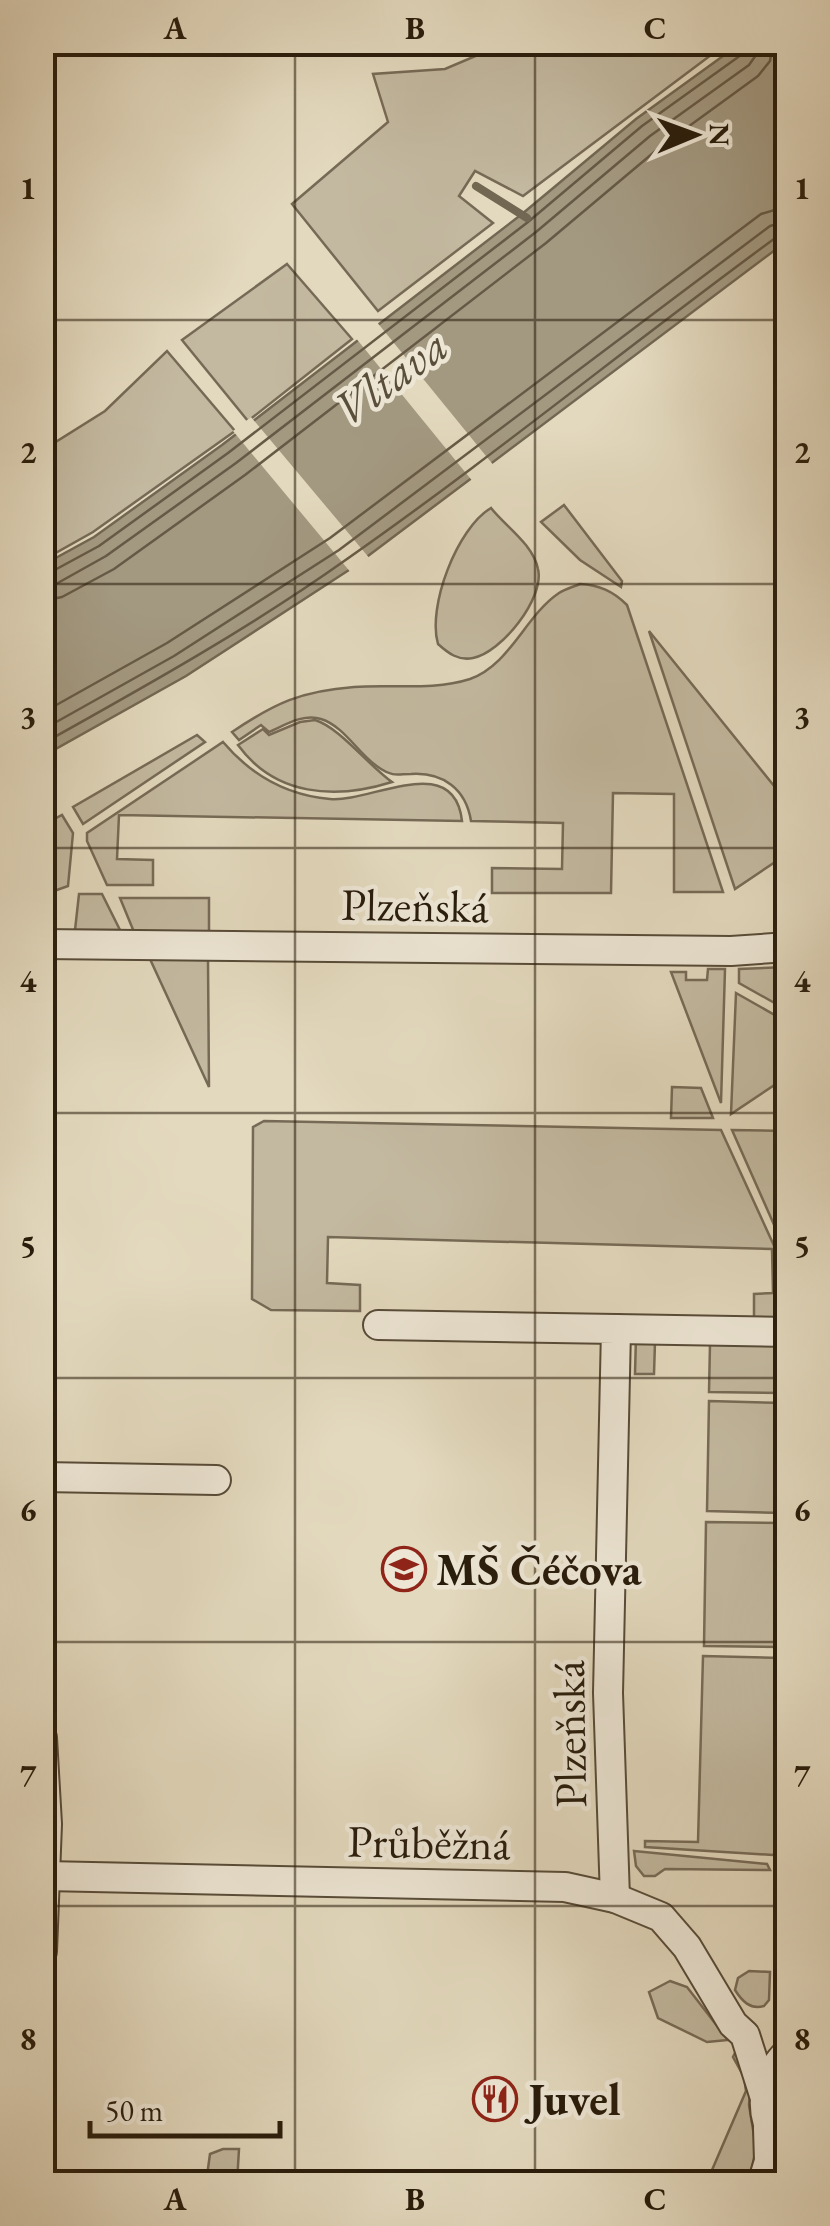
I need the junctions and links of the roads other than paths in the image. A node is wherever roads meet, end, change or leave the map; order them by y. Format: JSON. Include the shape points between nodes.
{"nodes":[{"id":1,"x":42,"y":944,"type":"edge"},
{"id":2,"x":788,"y":947,"type":"edge"},
{"id":3,"x":378,"y":1325,"type":"dead end"},
{"id":4,"x":616,"y":1329,"type":"junction"},
{"id":5,"x":788,"y":1332,"type":"edge"},
{"id":6,"x":42,"y":1477,"type":"edge"},
{"id":7,"x":216,"y":1480,"type":"dead end"},
{"id":8,"x":42,"y":1738,"type":"edge"},
{"id":9,"x":45,"y":1876,"type":"edge"},
{"id":10,"x":616,"y":1898,"type":"junction"},
{"id":11,"x":42,"y":1951,"type":"edge"},
{"id":12,"x":745,"y":2035,"type":"junction"},
{"id":13,"x":788,"y":2049,"type":"edge"},
{"id":14,"x":764,"y":2094,"type":"junction"},
{"id":15,"x":768,"y":2128,"type":"junction"},
{"id":16,"x":788,"y":2154,"type":"edge"},
{"id":17,"x":762,"y":2184,"type":"edge"}],
"edges":[{"from":1,"to":2,"type":"street","name":"Plzeňská"},
{"from":3,"to":4,"type":"street"},
{"from":4,"to":5,"type":"street"},
{"from":4,"to":10,"type":"street","name":"Plzeňská","via":[[608,1694]]},
{"from":6,"to":7,"type":"street"},
{"from":8,"to":9,"type":"street"},
{"from":9,"to":10,"type":"street","name":"Průběžná","via":[[565,1887]]},
{"from":9,"to":11,"type":"street"},
{"from":10,"to":12,"type":"street","name":"Průběžná","via":[[662,1918]]},
{"from":12,"to":13,"type":"street"},
{"from":12,"to":14,"type":"street","name":"Průběžná"},
{"from":13,"to":14,"type":"street"},
{"from":14,"to":15,"type":"street","name":"Průběžná"},
{"from":15,"to":16,"type":"street"},
{"from":15,"to":17,"type":"street"}]}
